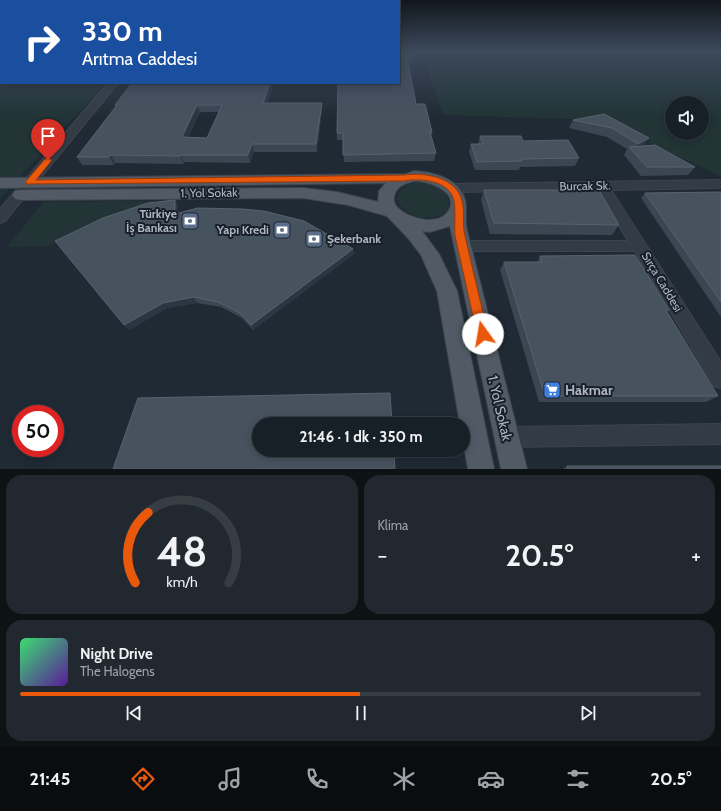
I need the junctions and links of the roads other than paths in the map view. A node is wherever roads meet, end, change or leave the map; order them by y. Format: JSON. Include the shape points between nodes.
{"nodes":[{"id":1,"x":112,"y":84,"type":"edge"},
{"id":2,"x":404,"y":178,"type":"junction"},
{"id":3,"x":0,"y":183,"type":"edge"},
{"id":4,"x":718,"y":184,"type":"dead end"},
{"id":5,"x":602,"y":186,"type":"junction"},
{"id":6,"x":25,"y":189,"type":"junction"},
{"id":7,"x":0,"y":194,"type":"edge"},
{"id":8,"x":455,"y":198,"type":"junction"},
{"id":9,"x":394,"y":215,"type":"junction"},
{"id":10,"x":0,"y":218,"type":"edge"},
{"id":11,"x":462,"y":246,"type":"junction"},
{"id":12,"x":640,"y":246,"type":"junction"},
{"id":13,"x":721,"y":379,"type":"edge"},
{"id":14,"x":721,"y":434,"type":"edge"},
{"id":15,"x":507,"y":437,"type":"junction"},
{"id":16,"x":481,"y":469,"type":"edge"},
{"id":17,"x":514,"y":469,"type":"edge"}],
"edges":[{"from":1,"to":6,"type":"street"},
{"from":2,"to":6,"type":"main road","name":"1. Yol Sokak"},
{"from":2,"to":8,"type":"main road","name":"1. Yol Sokak","via":[[424,176],[439,180]]},
{"from":2,"to":9,"type":"main road","name":"1. Yol Sokak","via":[[388,188],[385,196],[386,204]]},
{"from":3,"to":6,"type":"main road","name":"1. Yol Sokak"},
{"from":4,"to":5,"type":"street","name":"Burcak Sk."},
{"from":5,"to":8,"type":"street","name":"Burcak Sk."},
{"from":5,"to":12,"type":"street","name":"Sırça Caddesi"},
{"from":6,"to":7,"type":"main road","name":"1. Yol Sokak"},
{"from":6,"to":9,"type":"main road","name":"1. Yol Sokak","via":[[303,193],[362,202]]},
{"from":6,"to":10,"type":"street"},
{"from":8,"to":9,"type":"main road","name":"1. Yol Sokak","via":[[455,214],[438,224],[414,225]]},
{"from":8,"to":11,"type":"main road","name":"1. Yol Sokak"},
{"from":9,"to":16,"type":"main road","name":"1. Yol Sokak","via":[[426,246],[447,291]]},
{"from":11,"to":12,"type":"street"},
{"from":11,"to":15,"type":"main road","name":"1. Yol Sokak"},
{"from":12,"to":13,"type":"street","name":"Sırça Caddesi"},
{"from":14,"to":15,"type":"street"},
{"from":15,"to":17,"type":"main road","name":"1. Yol Sokak"}]}
